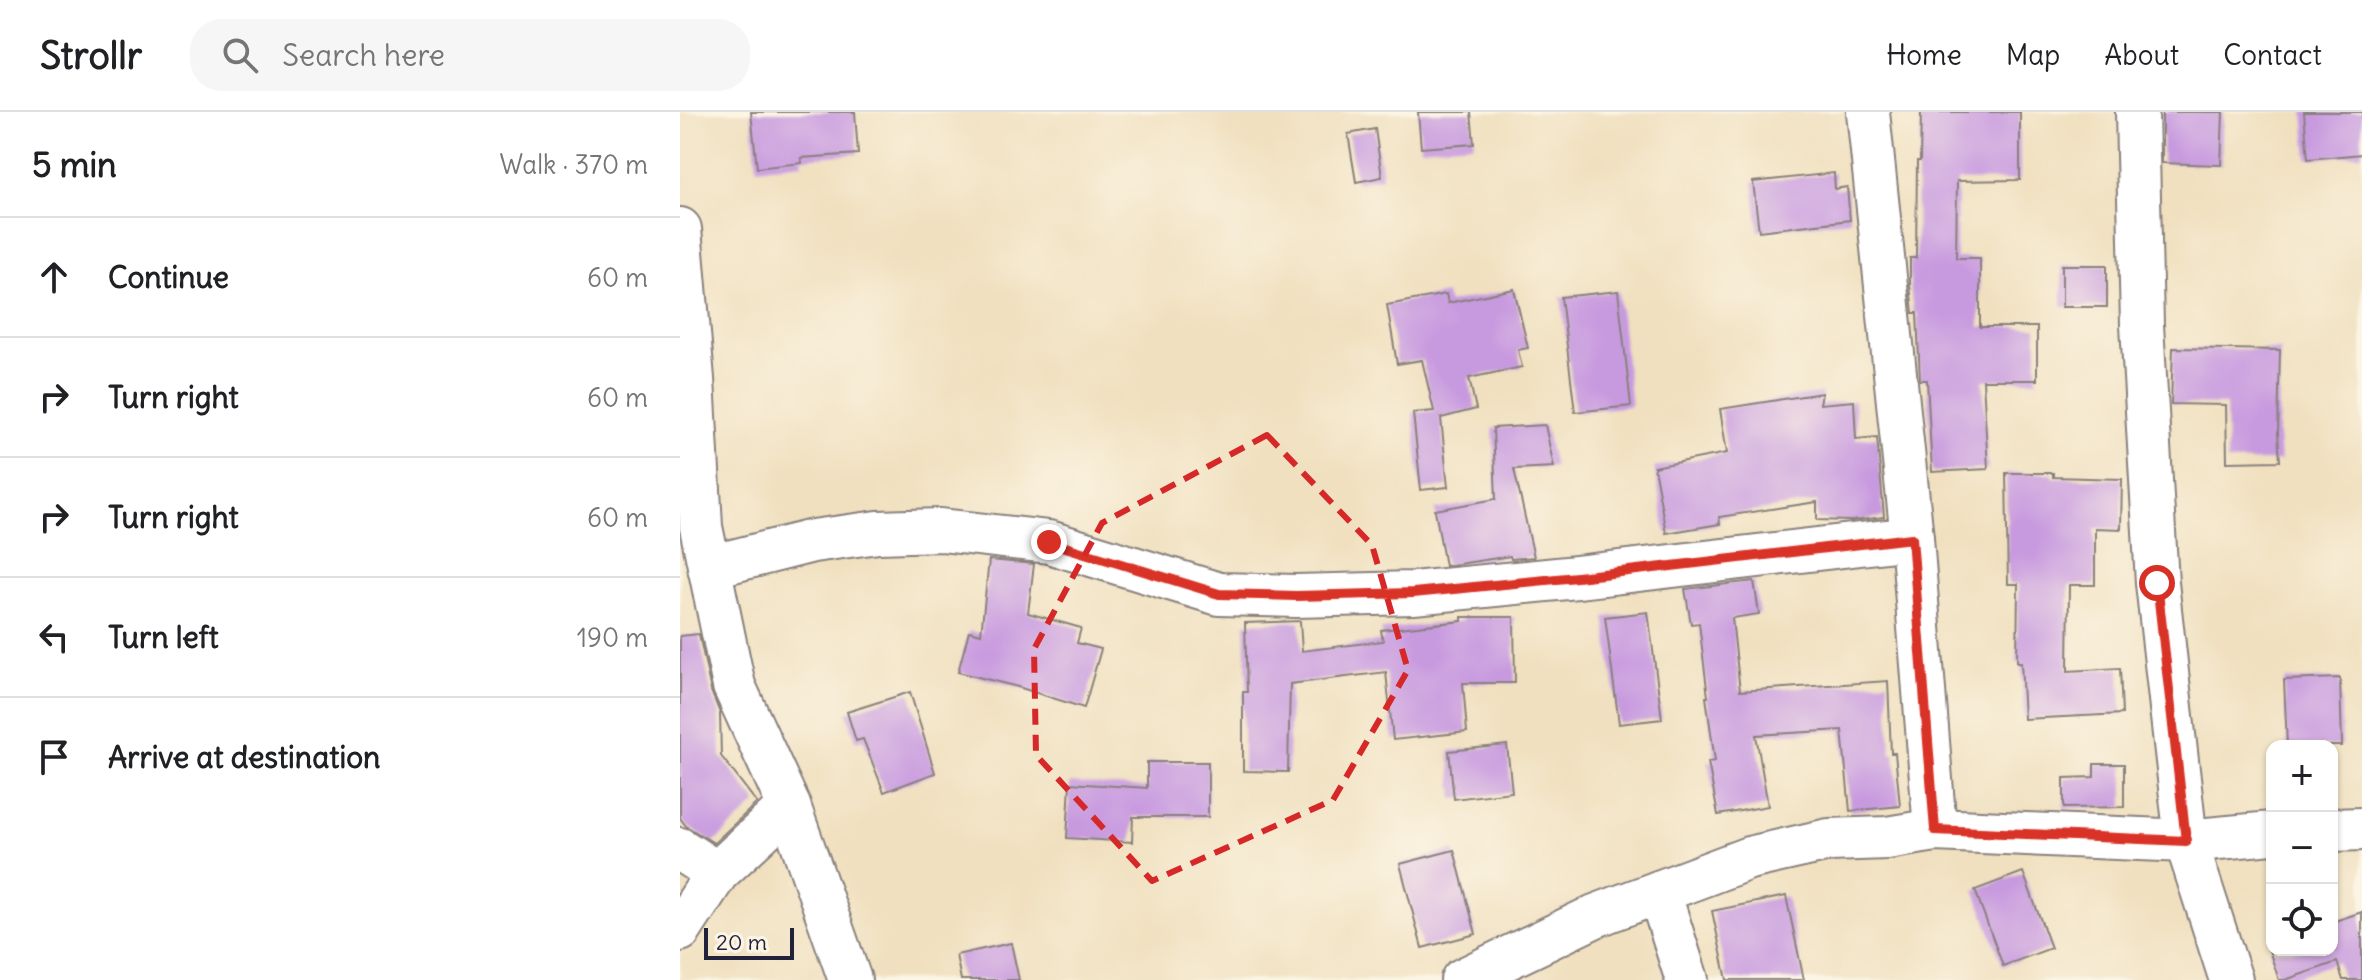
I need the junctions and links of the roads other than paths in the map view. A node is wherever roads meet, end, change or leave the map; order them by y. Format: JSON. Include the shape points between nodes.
{"nodes":[{"id":1,"x":1868,"y":112,"type":"edge"},
{"id":2,"x":2137,"y":112,"type":"edge"},
{"id":3,"x":680,"y":229,"type":"edge"},
{"id":4,"x":1912,"y":538,"type":"junction"},
{"id":5,"x":709,"y":567,"type":"junction"},
{"id":6,"x":789,"y":806,"type":"junction"},
{"id":7,"x":2362,"y":829,"type":"edge"},
{"id":8,"x":1935,"y":830,"type":"junction"},
{"id":9,"x":2338,"y":830,"type":"edge"},
{"id":10,"x":2266,"y":834,"type":"edge"},
{"id":11,"x":2186,"y":841,"type":"junction"},
{"id":12,"x":680,"y":849,"type":"edge"},
{"id":13,"x":717,"y":873,"type":"junction"},
{"id":14,"x":1659,"y":892,"type":"junction"},
{"id":15,"x":680,"y":930,"type":"edge"},
{"id":16,"x":850,"y":980,"type":"edge"},
{"id":17,"x":1462,"y":980,"type":"edge"},
{"id":18,"x":1687,"y":980,"type":"edge"},
{"id":19,"x":2231,"y":980,"type":"edge"}],
"edges":[{"from":1,"to":4,"type":"street"},
{"from":2,"to":11,"type":"street","via":[[2142,325],[2157,583]]},
{"from":3,"to":5,"type":"street","via":[[701,527]]},
{"from":4,"to":5,"type":"street","via":[[1413,593],[1296,596],[1219,594],[1049,542],[941,530],[813,541]]},
{"from":4,"to":8,"type":"street"},
{"from":5,"to":6,"type":"street","via":[[734,686]]},
{"from":6,"to":13,"type":"street"},
{"from":6,"to":16,"type":"street"},
{"from":7,"to":9,"type":"street"},
{"from":8,"to":11,"type":"street"},
{"from":8,"to":14,"type":"street","via":[[1829,840],[1749,858]]},
{"from":10,"to":11,"type":"street"},
{"from":11,"to":19,"type":"street"},
{"from":12,"to":13,"type":"street"},
{"from":13,"to":15,"type":"street"},
{"from":14,"to":17,"type":"street","via":[[1595,916]]},
{"from":14,"to":18,"type":"street"}]}
